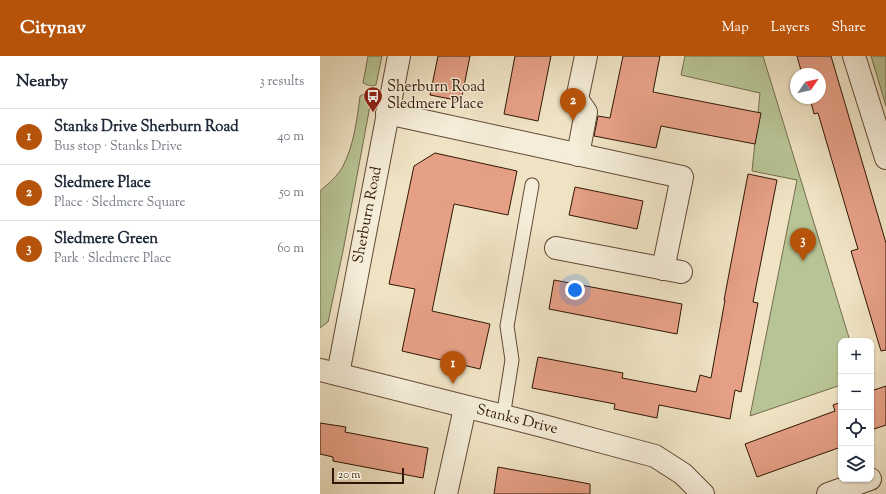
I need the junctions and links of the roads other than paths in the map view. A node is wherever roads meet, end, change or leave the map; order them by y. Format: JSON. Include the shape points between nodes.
{"nodes":[{"id":1,"x":399,"y":56,"type":"edge"},
{"id":2,"x":586,"y":56,"type":"edge"},
{"id":3,"x":854,"y":56,"type":"edge"},
{"id":4,"x":387,"y":113,"type":"junction"},
{"id":5,"x":578,"y":155,"type":"junction"},
{"id":6,"x":886,"y":158,"type":"edge"},
{"id":7,"x":532,"y":185,"type":"dead end"},
{"id":8,"x":556,"y":248,"type":"dead end"},
{"id":9,"x":329,"y":372,"type":"edge"},
{"id":10,"x":465,"y":408,"type":"junction"},
{"id":11,"x":503,"y":417,"type":"junction"},
{"id":12,"x":886,"y":474,"type":"edge"},
{"id":13,"x":874,"y":478,"type":"edge"},
{"id":14,"x":862,"y":482,"type":"edge"},
{"id":15,"x":446,"y":494,"type":"edge"},
{"id":16,"x":703,"y":494,"type":"edge"},
{"id":17,"x":828,"y":494,"type":"edge"}],
"edges":[{"from":1,"to":4,"type":"street","name":"Sherburn Road"},
{"from":2,"to":5,"type":"street","via":[[577,98],[586,112]]},
{"from":3,"to":6,"type":"street"},
{"from":4,"to":5,"type":"street"},
{"from":4,"to":9,"type":"street","name":"Sherburn Road"},
{"from":5,"to":8,"type":"street","via":[[682,177],[672,270]]},
{"from":7,"to":11,"type":"lane","via":[[507,326],[512,360]]},
{"from":9,"to":10,"type":"street","name":"Stanks Drive"},
{"from":10,"to":11,"type":"street","name":"Stanks Drive"},
{"from":10,"to":15,"type":"street"},
{"from":11,"to":16,"type":"street","name":"Stanks Drive","via":[[655,456],[683,474]]},
{"from":12,"to":13,"type":"street"},
{"from":14,"to":17,"type":"street"}]}
